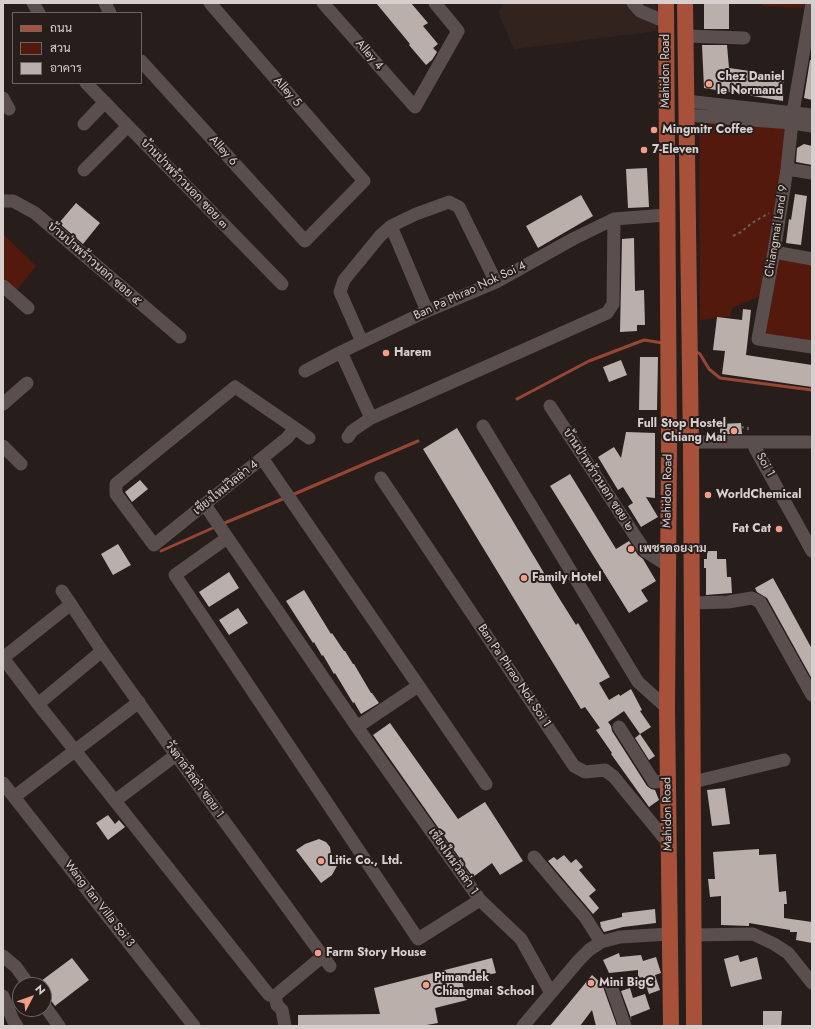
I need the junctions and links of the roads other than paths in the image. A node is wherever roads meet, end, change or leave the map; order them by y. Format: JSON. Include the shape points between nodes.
{"nodes":[{"id":1,"x":33,"y":3,"type":"edge"},
{"id":2,"x":105,"y":3,"type":"edge"},
{"id":3,"x":210,"y":3,"type":"edge"},
{"id":4,"x":323,"y":3,"type":"edge"},
{"id":5,"x":435,"y":3,"type":"edge"},
{"id":6,"x":633,"y":3,"type":"edge"},
{"id":7,"x":666,"y":3,"type":"edge"},
{"id":8,"x":685,"y":3,"type":"edge"},
{"id":9,"x":812,"y":3,"type":"edge"},
{"id":10,"x":38,"y":12,"type":"edge"},
{"id":11,"x":110,"y":12,"type":"edge"},
{"id":12,"x":666,"y":22,"type":"junction"},
{"id":13,"x":686,"y":36,"type":"junction"},
{"id":14,"x":744,"y":38,"type":"dead end"},
{"id":15,"x":142,"y":62,"type":"edge"},
{"id":16,"x":807,"y":63,"type":"edge"},
{"id":17,"x":87,"y":84,"type":"edge"},
{"id":18,"x":105,"y":102,"type":"junction"},
{"id":19,"x":686,"y":108,"type":"junction"},
{"id":20,"x":812,"y":114,"type":"edge"},
{"id":21,"x":792,"y":117,"type":"junction"},
{"id":22,"x":84,"y":124,"type":"dead end"},
{"id":23,"x":128,"y":126,"type":"junction"},
{"id":24,"x":812,"y":126,"type":"edge"},
{"id":25,"x":787,"y":169,"type":"junction"},
{"id":26,"x":84,"y":170,"type":"dead end"},
{"id":27,"x":812,"y":173,"type":"edge"},
{"id":28,"x":3,"y":201,"type":"edge"},
{"id":29,"x":666,"y":215,"type":"junction"},
{"id":30,"x":614,"y":219,"type":"junction"},
{"id":31,"x":391,"y":226,"type":"junction"},
{"id":32,"x":305,"y":241,"type":"joint"},
{"id":33,"x":774,"y":252,"type":"junction"},
{"id":34,"x":812,"y":259,"type":"edge"},
{"id":35,"x":496,"y":282,"type":"junction"},
{"id":36,"x":282,"y":284,"type":"dead end"},
{"id":37,"x":3,"y":286,"type":"edge"},
{"id":38,"x":28,"y":308,"type":"dead end"},
{"id":39,"x":427,"y":311,"type":"junction"},
{"id":40,"x":180,"y":337,"type":"dead end"},
{"id":41,"x":362,"y":342,"type":"junction"},
{"id":42,"x":812,"y":348,"type":"edge"},
{"id":43,"x":341,"y":352,"type":"junction"},
{"id":44,"x":305,"y":371,"type":"dead end"},
{"id":45,"x":27,"y":383,"type":"dead end"},
{"id":46,"x":3,"y":404,"type":"edge"},
{"id":47,"x":550,"y":406,"type":"dead end"},
{"id":48,"x":371,"y":418,"type":"junction"},
{"id":49,"x":483,"y":426,"type":"dead end"},
{"id":50,"x":294,"y":428,"type":"junction"},
{"id":51,"x":348,"y":437,"type":"dead end"},
{"id":52,"x":309,"y":438,"type":"dead end"},
{"id":53,"x":812,"y":442,"type":"edge"},
{"id":54,"x":691,"y":445,"type":"junction"},
{"id":55,"x":754,"y":445,"type":"junction"},
{"id":56,"x":3,"y":446,"type":"edge"},
{"id":57,"x":812,"y":447,"type":"edge"},
{"id":58,"x":262,"y":458,"type":"junction"},
{"id":59,"x":21,"y":464,"type":"dead end"},
{"id":60,"x":381,"y":478,"type":"dead end"},
{"id":61,"x":205,"y":505,"type":"junction"},
{"id":62,"x":222,"y":530,"type":"junction"},
{"id":63,"x":812,"y":551,"type":"edge"},
{"id":64,"x":667,"y":565,"type":"junction"},
{"id":65,"x":62,"y":591,"type":"dead end"},
{"id":66,"x":691,"y":603,"type":"junction"},
{"id":67,"x":71,"y":604,"type":"junction"},
{"id":68,"x":102,"y":651,"type":"junction"},
{"id":69,"x":418,"y":686,"type":"junction"},
{"id":70,"x":812,"y":696,"type":"edge"},
{"id":71,"x":139,"y":702,"type":"junction"},
{"id":72,"x":38,"y":704,"type":"junction"},
{"id":73,"x":667,"y":708,"type":"junction"},
{"id":74,"x":357,"y":727,"type":"junction"},
{"id":75,"x":619,"y":727,"type":"dead end"},
{"id":76,"x":76,"y":750,"type":"junction"},
{"id":77,"x":176,"y":755,"type":"junction"},
{"id":78,"x":784,"y":760,"type":"dead end"},
{"id":79,"x":668,"y":782,"type":"junction"},
{"id":80,"x":693,"y":782,"type":"junction"},
{"id":81,"x":3,"y":783,"type":"edge"},
{"id":82,"x":486,"y":784,"type":"dead end"},
{"id":83,"x":14,"y":797,"type":"junction"},
{"id":84,"x":116,"y":800,"type":"junction"},
{"id":85,"x":668,"y":844,"type":"junction"},
{"id":86,"x":534,"y":857,"type":"dead end"},
{"id":87,"x":480,"y":900,"type":"junction"},
{"id":88,"x":670,"y":934,"type":"junction"},
{"id":89,"x":694,"y":935,"type":"junction"},
{"id":90,"x":601,"y":942,"type":"junction"},
{"id":91,"x":3,"y":956,"type":"edge"},
{"id":92,"x":23,"y":977,"type":"edge"},
{"id":93,"x":812,"y":983,"type":"edge"},
{"id":94,"x":610,"y":984,"type":"dead end"},
{"id":95,"x":551,"y":993,"type":"junction"},
{"id":96,"x":3,"y":996,"type":"edge"},
{"id":97,"x":274,"y":999,"type":"junction"},
{"id":98,"x":52,"y":1016,"type":"edge"},
{"id":99,"x":17,"y":1026,"type":"edge"},
{"id":100,"x":59,"y":1026,"type":"edge"},
{"id":101,"x":194,"y":1026,"type":"edge"},
{"id":102,"x":276,"y":1026,"type":"edge"},
{"id":103,"x":285,"y":1026,"type":"edge"},
{"id":104,"x":523,"y":1026,"type":"edge"},
{"id":105,"x":625,"y":1026,"type":"edge"},
{"id":106,"x":671,"y":1026,"type":"edge"},
{"id":107,"x":694,"y":1026,"type":"edge"}],
"edges":[{"from":1,"to":10,"type":"street"},
{"from":2,"to":11,"type":"street"},
{"from":3,"to":32,"type":"street","name":"Alley 5","via":[[364,181]]},
{"from":4,"to":5,"type":"street","name":"Alley 4","via":[[415,106],[458,30]]},
{"from":6,"to":12,"type":"street","via":[[640,11]]},
{"from":7,"to":12,"type":"main road","name":"Mahidon Road"},
{"from":8,"to":13,"type":"main road","name":"Mahidon Road"},
{"from":9,"to":16,"type":"street","name":"Chiangmai Land 9"},
{"from":12,"to":29,"type":"main road","name":"Mahidon Road"},
{"from":13,"to":14,"type":"street"},
{"from":13,"to":19,"type":"main road","name":"Mahidon Road"},
{"from":15,"to":32,"type":"street","name":"Alley 6"},
{"from":16,"to":21,"type":"street","name":"Chiangmai Land 9"},
{"from":17,"to":18,"type":"street","name":"บ้านป่าพร้าวนอก ซอย ๓"},
{"from":18,"to":22,"type":"street"},
{"from":18,"to":23,"type":"street","name":"บ้านป่าพร้าวนอก ซอย ๓"},
{"from":19,"to":21,"type":"street"},
{"from":19,"to":54,"type":"main road","name":"Mahidon Road"},
{"from":20,"to":21,"type":"street"},
{"from":21,"to":24,"type":"street"},
{"from":21,"to":25,"type":"street","name":"Chiangmai Land 9"},
{"from":23,"to":26,"type":"street"},
{"from":23,"to":36,"type":"street","name":"บ้านป่าพร้าวนอก ซอย ๓"},
{"from":25,"to":27,"type":"street"},
{"from":25,"to":33,"type":"street","name":"Chiangmai Land 9"},
{"from":28,"to":40,"type":"street","name":"บ้านป่าพร้าวนอก ซอย ๕","via":[[13,201],[35,213]]},
{"from":29,"to":30,"type":"street","name":"Ban Pa Phrao Nok Soi 4"},
{"from":29,"to":64,"type":"main road","name":"Mahidon Road"},
{"from":30,"to":35,"type":"street","name":"Ban Pa Phrao Nok Soi 4"},
{"from":30,"to":48,"type":"street","via":[[613,304],[607,314]]},
{"from":31,"to":35,"type":"street","via":[[449,202],[459,207]]},
{"from":31,"to":39,"type":"street"},
{"from":31,"to":41,"type":"street","via":[[344,280],[340,292]]},
{"from":33,"to":34,"type":"street"},
{"from":33,"to":42,"type":"street","name":"Chiangmai Land 9","via":[[758,339]]},
{"from":35,"to":39,"type":"street","name":"Ban Pa Phrao Nok Soi 4"},
{"from":37,"to":38,"type":"street"},
{"from":39,"to":41,"type":"street","name":"Ban Pa Phrao Nok Soi 4"},
{"from":41,"to":43,"type":"street","name":"Ban Pa Phrao Nok Soi 4"},
{"from":43,"to":44,"type":"street","name":"Ban Pa Phrao Nok Soi 4"},
{"from":43,"to":48,"type":"street"},
{"from":45,"to":46,"type":"street"},
{"from":47,"to":64,"type":"street","name":"บ้านป่าพร้าวนอก ซอย ๒","via":[[645,551]]},
{"from":48,"to":51,"type":"street","via":[[352,431]]},
{"from":49,"to":73,"type":"street","via":[[638,682]]},
{"from":50,"to":52,"type":"street"},
{"from":50,"to":58,"type":"street","name":"เชียงใหม่วิลล่า 4","via":[[287,438]]},
{"from":50,"to":61,"type":"street","name":"เชียงใหม่วิลล่า 4","via":[[235,388],[116,484],[116,494],[154,545]]},
{"from":53,"to":55,"type":"street"},
{"from":54,"to":55,"type":"street"},
{"from":54,"to":66,"type":"main road","name":"Mahidon Road"},
{"from":55,"to":57,"type":"street"},
{"from":55,"to":63,"type":"street","name":"Soi 1"},
{"from":56,"to":59,"type":"street"},
{"from":58,"to":61,"type":"street","name":"เชียงใหม่วิลล่า 4"},
{"from":58,"to":69,"type":"street"},
{"from":60,"to":85,"type":"street","name":"Ban Pa Phrao Nok Soi 1","via":[[574,766],[585,772],[605,770],[614,777]]},
{"from":61,"to":62,"type":"street","name":"เชียงใหม่วิลล่า 1"},
{"from":62,"to":74,"type":"street","name":"เชียงใหม่วิลล่า 1"},
{"from":62,"to":87,"type":"street","via":[[174,575],[418,940]]},
{"from":64,"to":73,"type":"main road","name":"Mahidon Road"},
{"from":65,"to":67,"type":"street","name":"วังตาลวิลล่า ซอย 1"},
{"from":66,"to":70,"type":"street","via":[[728,602],[752,598],[760,602]]},
{"from":66,"to":80,"type":"main road","name":"Mahidon Road"},
{"from":67,"to":68,"type":"street","name":"วังตาลวิลล่า ซอย 1"},
{"from":67,"to":72,"type":"street","via":[[3,658]]},
{"from":68,"to":71,"type":"street","name":"วังตาลวิลล่า ซอย 1"},
{"from":68,"to":72,"type":"street"},
{"from":69,"to":74,"type":"street"},
{"from":69,"to":82,"type":"street"},
{"from":71,"to":76,"type":"street"},
{"from":71,"to":77,"type":"street","name":"วังตาลวิลล่า ซอย 1"},
{"from":72,"to":76,"type":"street"},
{"from":73,"to":79,"type":"main road","name":"Mahidon Road"},
{"from":74,"to":87,"type":"street","name":"เชียงใหม่วิลล่า 1"},
{"from":75,"to":79,"type":"street","via":[[654,782]]},
{"from":76,"to":83,"type":"street"},
{"from":76,"to":84,"type":"street"},
{"from":77,"to":84,"type":"street"},
{"from":77,"to":97,"type":"street","name":"วังตาลวิลล่า ซอย 1","via":[[327,961]]},
{"from":78,"to":80,"type":"street"},
{"from":79,"to":85,"type":"main road","name":"Mahidon Road"},
{"from":80,"to":89,"type":"main road","name":"Mahidon Road"},
{"from":81,"to":83,"type":"street","name":"Wang Tan Villa Soi 3"},
{"from":83,"to":101,"type":"street","name":"Wang Tan Villa Soi 3"},
{"from":84,"to":97,"type":"street"},
{"from":85,"to":88,"type":"main road","name":"Mahidon Road"},
{"from":86,"to":90,"type":"street","via":[[585,916]]},
{"from":87,"to":95,"type":"street","name":"เชียงใหม่วิลล่า 1","via":[[521,939]]},
{"from":88,"to":90,"type":"street","via":[[620,937]]},
{"from":88,"to":106,"type":"main road","name":"Mahidon Road"},
{"from":89,"to":93,"type":"street","via":[[753,934],[788,953]]},
{"from":89,"to":107,"type":"main road","name":"Mahidon Road"},
{"from":90,"to":95,"type":"street","via":[[579,960]]},
{"from":91,"to":92,"type":"street"},
{"from":94,"to":105,"type":"street"},
{"from":95,"to":104,"type":"street"},
{"from":96,"to":99,"type":"street"},
{"from":97,"to":102,"type":"street"},
{"from":97,"to":103,"type":"street","via":[[282,1010]]},
{"from":98,"to":100,"type":"street"}]}
